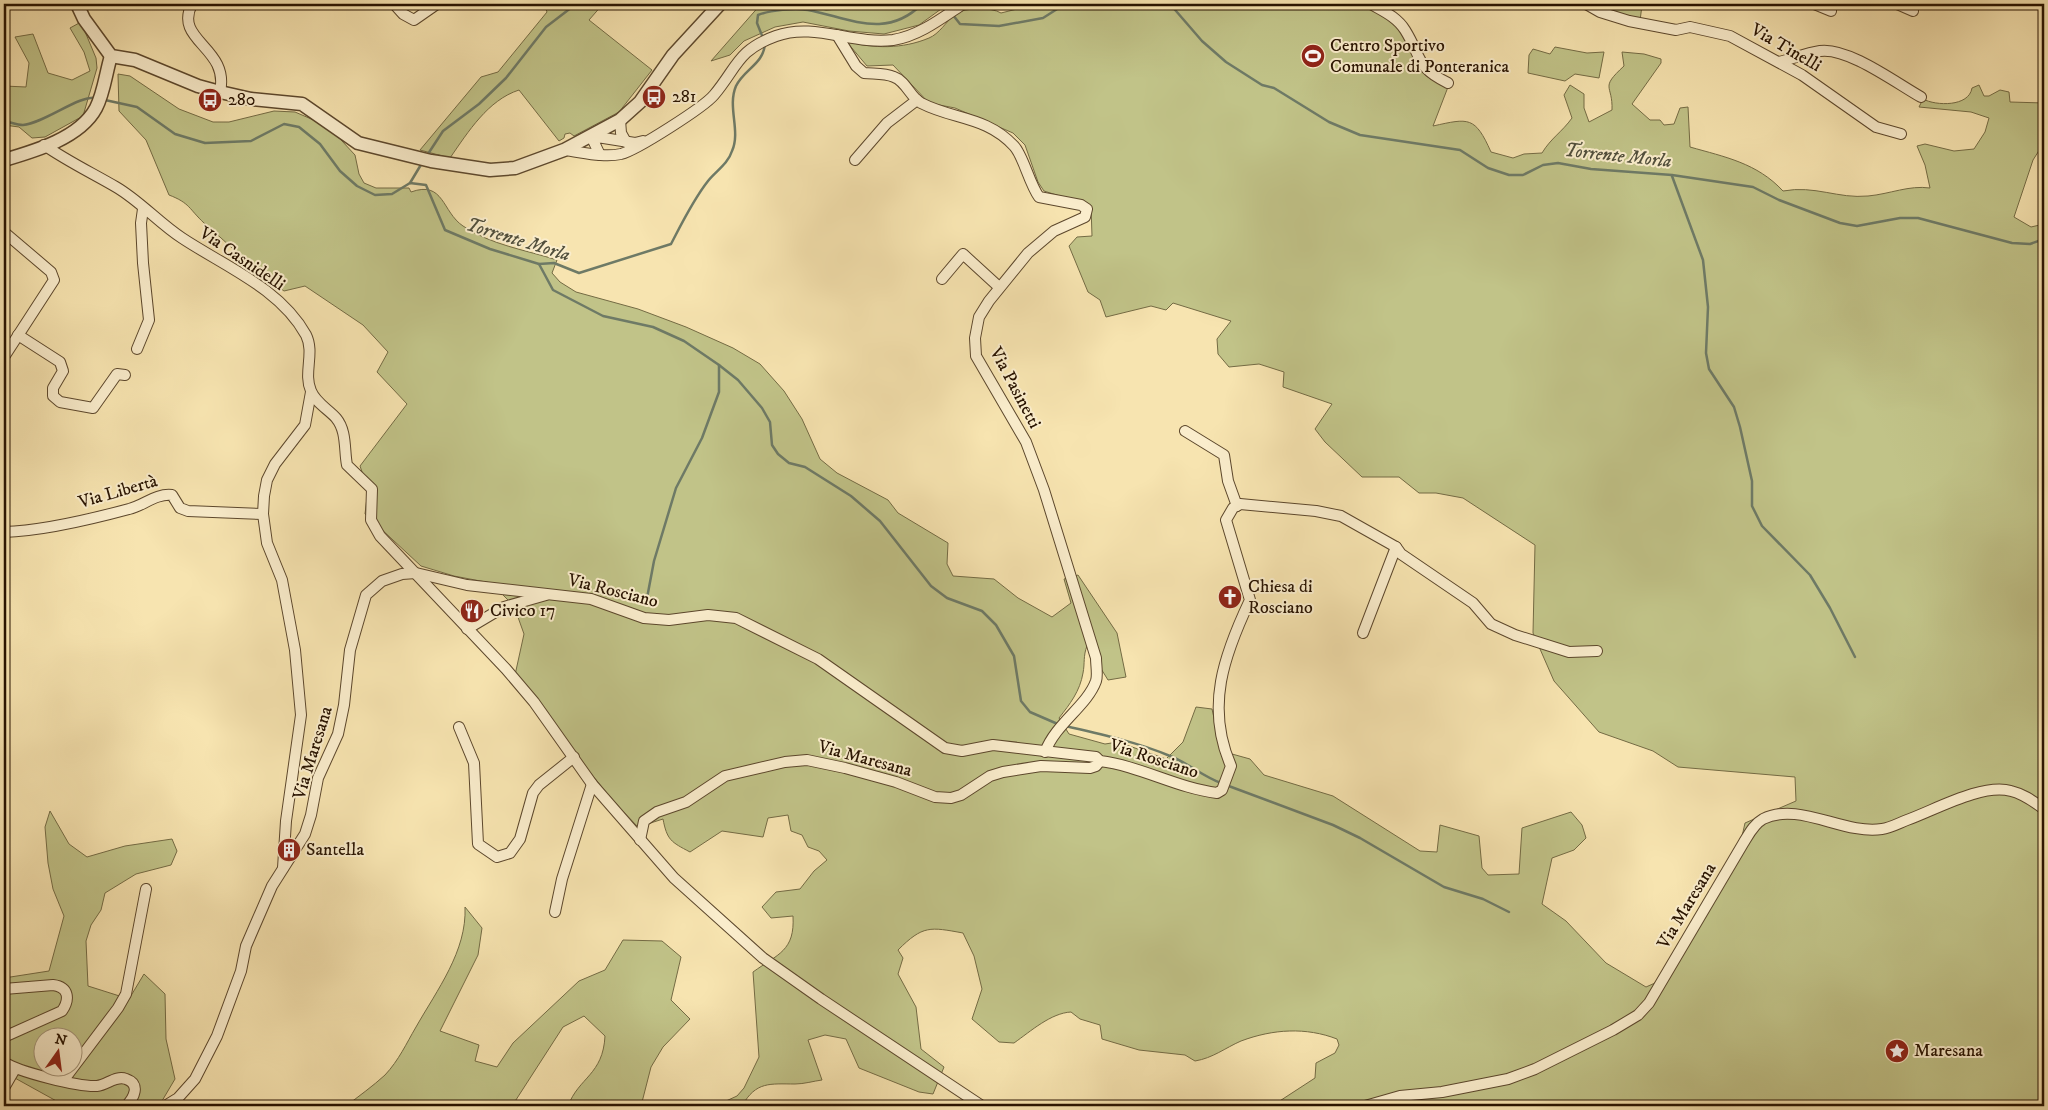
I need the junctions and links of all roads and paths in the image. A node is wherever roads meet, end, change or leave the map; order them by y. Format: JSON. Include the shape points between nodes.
{"nodes":[{"id":1,"x":77,"y":4,"type":"edge"},
{"id":2,"x":192,"y":4,"type":"edge"},
{"id":3,"x":394,"y":4,"type":"edge"},
{"id":4,"x":437,"y":4,"type":"edge"},
{"id":5,"x":720,"y":4,"type":"edge"},
{"id":6,"x":1371,"y":4,"type":"edge"},
{"id":7,"x":1586,"y":4,"type":"edge"},
{"id":8,"x":1814,"y":4,"type":"edge"},
{"id":9,"x":1897,"y":4,"type":"edge"},
{"id":10,"x":960,"y":5,"type":"edge"},
{"id":11,"x":1831,"y":11,"type":"dead end"},
{"id":12,"x":1913,"y":11,"type":"dead end"},
{"id":13,"x":837,"y":35,"type":"junction"},
{"id":14,"x":111,"y":56,"type":"junction"},
{"id":15,"x":1779,"y":62,"type":"junction"},
{"id":16,"x":1448,"y":83,"type":"dead end"},
{"id":17,"x":220,"y":92,"type":"junction"},
{"id":18,"x":1920,"y":97,"type":"dead end"},
{"id":19,"x":917,"y":100,"type":"junction"},
{"id":20,"x":620,"y":120,"type":"junction"},
{"id":21,"x":1901,"y":134,"type":"dead end"},
{"id":22,"x":591,"y":136,"type":"junction"},
{"id":23,"x":647,"y":140,"type":"junction"},
{"id":24,"x":626,"y":142,"type":"junction"},
{"id":25,"x":44,"y":146,"type":"junction"},
{"id":26,"x":564,"y":150,"type":"junction"},
{"id":27,"x":600,"y":155,"type":"junction"},
{"id":28,"x":4,"y":160,"type":"edge"},
{"id":29,"x":855,"y":160,"type":"dead end"},
{"id":30,"x":143,"y":209,"type":"junction"},
{"id":31,"x":4,"y":232,"type":"edge"},
{"id":32,"x":942,"y":279,"type":"dead end"},
{"id":33,"x":999,"y":287,"type":"junction"},
{"id":34,"x":18,"y":336,"type":"junction"},
{"id":35,"x":137,"y":349,"type":"dead end"},
{"id":36,"x":4,"y":357,"type":"edge"},
{"id":37,"x":124,"y":375,"type":"dead end"},
{"id":38,"x":311,"y":392,"type":"junction"},
{"id":39,"x":1185,"y":431,"type":"dead end"},
{"id":40,"x":1237,"y":506,"type":"junction"},
{"id":41,"x":263,"y":514,"type":"junction"},
{"id":42,"x":4,"y":532,"type":"edge"},
{"id":43,"x":1396,"y":547,"type":"junction"},
{"id":44,"x":416,"y":573,"type":"junction"},
{"id":45,"x":552,"y":593,"type":"junction"},
{"id":46,"x":467,"y":630,"type":"junction"},
{"id":47,"x":1363,"y":633,"type":"dead end"},
{"id":48,"x":1597,"y":651,"type":"dead end"},
{"id":49,"x":459,"y":727,"type":"dead end"},
{"id":50,"x":1046,"y":752,"type":"junction"},
{"id":51,"x":574,"y":757,"type":"junction"},
{"id":52,"x":1100,"y":761,"type":"junction"},
{"id":53,"x":592,"y":784,"type":"junction"},
{"id":54,"x":2044,"y":809,"type":"edge"},
{"id":55,"x":640,"y":840,"type":"junction"},
{"id":56,"x":282,"y":869,"type":"junction"},
{"id":57,"x":146,"y":889,"type":"dead end"},
{"id":58,"x":554,"y":912,"type":"dead end"},
{"id":59,"x":4,"y":988,"type":"edge"},
{"id":60,"x":4,"y":1037,"type":"edge"},
{"id":61,"x":4,"y":1062,"type":"edge"},
{"id":62,"x":15,"y":1068,"type":"junction"},
{"id":63,"x":63,"y":1081,"type":"junction"},
{"id":64,"x":4,"y":1088,"type":"edge"},
{"id":65,"x":126,"y":1106,"type":"edge"},
{"id":66,"x":165,"y":1106,"type":"edge"},
{"id":67,"x":982,"y":1106,"type":"edge"},
{"id":68,"x":1365,"y":1106,"type":"edge"}],
"edges":[{"from":1,"to":14,"type":"street"},
{"from":2,"to":17,"type":"street","via":[[187,21],[189,29],[218,62]]},
{"from":3,"to":4,"type":"street","via":[[414,20]]},
{"from":5,"to":20,"type":"street","via":[[673,55],[640,102]]},
{"from":6,"to":16,"type":"street","via":[[1396,18],[1430,74]]},
{"from":7,"to":15,"type":"street","name":"Via Tinelli","via":[[1629,22],[1676,30],[1690,27],[1730,36]]},
{"from":8,"to":11,"type":"street"},
{"from":9,"to":12,"type":"street"},
{"from":10,"to":13,"type":"street","via":[[911,35],[893,40]]},
{"from":13,"to":19,"type":"street","name":"Via Pasinetti","via":[[864,74],[887,74],[898,78]]},
{"from":13,"to":23,"type":"street","via":[[809,31],[776,35],[760,43],[733,66],[707,102]]},
{"from":14,"to":17,"type":"street","via":[[135,60]]},
{"from":14,"to":25,"type":"street","via":[[96,106],[84,124]]},
{"from":15,"to":18,"type":"street","via":[[1821,51],[1836,51]]},
{"from":15,"to":21,"type":"street","name":"Via Tinelli","via":[[1876,126]]},
{"from":17,"to":26,"type":"street","via":[[302,104],[358,143],[431,161],[490,170],[515,168]]},
{"from":19,"to":29,"type":"street","via":[[887,123]]},
{"from":19,"to":33,"type":"street","name":"Via Pasinetti","via":[[993,128],[1016,147],[1031,186],[1039,197],[1081,205],[1086,209],[1086,216],[1043,238]]},
{"from":20,"to":22,"type":"street"},
{"from":20,"to":24,"type":"street"},
{"from":22,"to":24,"type":"street"},
{"from":22,"to":26,"type":"street"},
{"from":22,"to":27,"type":"street"},
{"from":23,"to":24,"type":"street"},
{"from":23,"to":27,"type":"street","via":[[620,154]]},
{"from":25,"to":28,"type":"street"},
{"from":25,"to":30,"type":"street","name":"Via Casnidelli","via":[[118,188]]},
{"from":26,"to":27,"type":"street"},
{"from":30,"to":35,"type":"street","via":[[143,264],[149,320]]},
{"from":30,"to":38,"type":"street","name":"Via Casnidelli","via":[[181,238],[264,290],[289,312],[306,336],[310,348],[308,381]]},
{"from":31,"to":34,"type":"street","via":[[52,272],[54,280]]},
{"from":32,"to":33,"type":"street","via":[[963,254]]},
{"from":33,"to":50,"type":"street","name":"Via Pasinetti","via":[[979,317],[976,356],[1026,442],[1096,658],[1096,680],[1089,694],[1060,725]]},
{"from":34,"to":36,"type":"street"},
{"from":34,"to":37,"type":"street","via":[[60,362],[63,371],[53,388],[53,396],[60,402],[93,408],[117,374]]},
{"from":38,"to":41,"type":"street","name":"Via Casnidelli","via":[[305,425],[275,464],[267,480]]},
{"from":38,"to":44,"type":"street","via":[[337,420],[344,433],[347,465],[372,489],[371,520],[380,536]]},
{"from":39,"to":40,"type":"street","via":[[1224,455],[1228,481]]},
{"from":40,"to":43,"type":"street","via":[[1290,508],[1341,516]]},
{"from":40,"to":52,"type":"street","name":"Via Rosciano","via":[[1226,520],[1250,600],[1223,669],[1218,706],[1222,745],[1231,766],[1222,790],[1217,793],[1202,791]]},
{"from":41,"to":42,"type":"street","name":"Via Libertà","via":[[188,512],[180,508],[172,495],[165,494],[132,509]]},
{"from":41,"to":56,"type":"street","name":"Via Casnidelli","via":[[267,543],[282,580],[288,607],[296,650],[301,715]]},
{"from":43,"to":47,"type":"street"},
{"from":43,"to":48,"type":"street","via":[[1401,554],[1473,603],[1491,624],[1569,652]]},
{"from":44,"to":45,"type":"street","name":"Via Rosciano","via":[[467,585]]},
{"from":44,"to":46,"type":"street"},
{"from":44,"to":56,"type":"street","name":"Via Maresana","via":[[387,579],[366,595],[350,650],[338,734],[318,778],[305,834]]},
{"from":45,"to":46,"type":"street","via":[[504,607]]},
{"from":45,"to":50,"type":"street","name":"Via Rosciano","via":[[591,599],[644,618],[669,620],[708,615],[736,618],[818,659],[945,748],[962,751],[993,745]]},
{"from":46,"to":51,"type":"street","via":[[534,702]]},
{"from":49,"to":51,"type":"street","via":[[474,763],[478,844],[497,857],[510,853],[520,838],[539,785]]},
{"from":50,"to":52,"type":"street","name":"Via Rosciano","via":[[1096,757]]},
{"from":51,"to":53,"type":"street"},
{"from":52,"to":55,"type":"street","name":"Via Maresana","via":[[1090,768],[1041,766],[1002,772],[951,798],[935,797],[845,768],[807,760],[785,762],[725,776],[686,802],[657,812],[644,820]]},
{"from":53,"to":55,"type":"street"},
{"from":53,"to":58,"type":"street"},
{"from":54,"to":68,"type":"street","name":"Via Maresana","via":[[2023,795],[1994,789],[1884,829],[1867,831],[1804,815],[1788,814],[1763,820],[1744,842],[1638,1015],[1535,1069],[1508,1079],[1442,1092],[1400,1096]]},
{"from":55,"to":67,"type":"street","via":[[674,878],[764,958]]},
{"from":56,"to":66,"type":"street","name":"Via Maresana","via":[[246,946],[241,971],[217,1036],[195,1079],[178,1098]]},
{"from":57,"to":63,"type":"street","via":[[126,994]]},
{"from":59,"to":60,"type":"street","via":[[61,986],[68,998],[62,1011]]},
{"from":61,"to":62,"type":"street"},
{"from":62,"to":63,"type":"street"},
{"from":62,"to":64,"type":"street"},
{"from":63,"to":65,"type":"street","via":[[98,1086],[120,1077],[127,1079],[134,1084],[136,1091]]}]}
